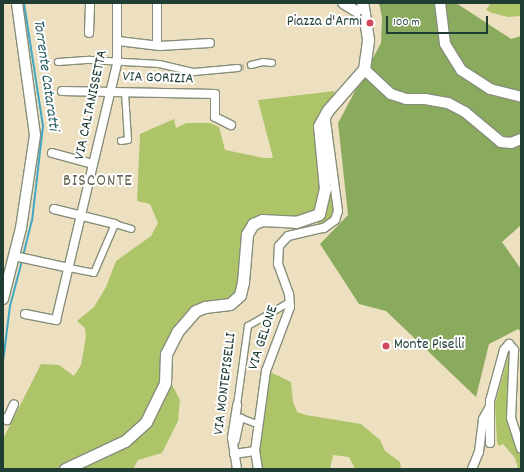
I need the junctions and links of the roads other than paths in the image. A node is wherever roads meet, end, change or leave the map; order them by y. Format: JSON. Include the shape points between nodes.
{"nodes":[{"id":1,"x":17,"y":3,"type":"edge"},
{"id":2,"x":90,"y":3,"type":"edge"},
{"id":3,"x":117,"y":3,"type":"edge"},
{"id":4,"x":157,"y":3,"type":"edge"},
{"id":5,"x":343,"y":3,"type":"edge"},
{"id":6,"x":440,"y":3,"type":"edge"},
{"id":7,"x":364,"y":8,"type":"edge"},
{"id":8,"x":89,"y":33,"type":"dead end"},
{"id":9,"x":118,"y":41,"type":"junction"},
{"id":10,"x":210,"y":43,"type":"dead end"},
{"id":11,"x":157,"y":44,"type":"junction"},
{"id":12,"x":58,"y":62,"type":"dead end"},
{"id":13,"x":117,"y":62,"type":"junction"},
{"id":14,"x":272,"y":63,"type":"dead end"},
{"id":15,"x":251,"y":65,"type":"tunnel mouth"},
{"id":16,"x":238,"y":68,"type":"tunnel mouth"},
{"id":17,"x":364,"y":69,"type":"junction"},
{"id":18,"x":62,"y":91,"type":"dead end"},
{"id":19,"x":111,"y":92,"type":"junction"},
{"id":20,"x":125,"y":92,"type":"junction"},
{"id":21,"x":521,"y":96,"type":"edge"},
{"id":22,"x":325,"y":114,"type":"junction"},
{"id":23,"x":231,"y":125,"type":"dead end"},
{"id":24,"x":521,"y":139,"type":"edge"},
{"id":25,"x":121,"y":141,"type":"dead end"},
{"id":26,"x":52,"y":153,"type":"dead end"},
{"id":27,"x":94,"y":164,"type":"junction"},
{"id":28,"x":54,"y":209,"type":"dead end"},
{"id":29,"x":81,"y":216,"type":"junction"},
{"id":30,"x":115,"y":224,"type":"junction"},
{"id":31,"x":131,"y":229,"type":"dead end"},
{"id":32,"x":20,"y":257,"type":"junction"},
{"id":33,"x":69,"y":268,"type":"junction"},
{"id":34,"x":3,"y":299,"type":"edge"},
{"id":35,"x":290,"y":302,"type":"junction"},
{"id":36,"x":24,"y":314,"type":"dead end"},
{"id":37,"x":14,"y":404,"type":"dead end"},
{"id":38,"x":237,"y":405,"type":"joint"},
{"id":39,"x":489,"y":408,"type":"junction"},
{"id":40,"x":3,"y":418,"type":"edge"},
{"id":41,"x":259,"y":425,"type":"junction"},
{"id":42,"x":232,"y":443,"type":"junction"},
{"id":43,"x":490,"y":443,"type":"dead end"},
{"id":44,"x":521,"y":448,"type":"edge"},
{"id":45,"x":255,"y":451,"type":"junction"},
{"id":46,"x":234,"y":454,"type":"junction"},
{"id":47,"x":65,"y":469,"type":"edge"},
{"id":48,"x":237,"y":469,"type":"edge"},
{"id":49,"x":258,"y":469,"type":"edge"},
{"id":50,"x":472,"y":469,"type":"edge"}],
"edges":[{"from":1,"to":32,"type":"street","via":[[36,131],[22,224]]},
{"from":2,"to":8,"type":"street"},
{"from":3,"to":9,"type":"street","name":"VIA CALTANISSETTA"},
{"from":4,"to":11,"type":"street"},
{"from":5,"to":7,"type":"street","via":[[359,13]]},
{"from":6,"to":21,"type":"street","via":[[445,44],[460,70],[490,89]]},
{"from":7,"to":17,"type":"main road","via":[[368,38]]},
{"from":9,"to":11,"type":"street"},
{"from":9,"to":13,"type":"street","name":"VIA CALTANISSETTA"},
{"from":10,"to":11,"type":"street"},
{"from":12,"to":13,"type":"street"},
{"from":13,"to":16,"type":"street","via":[[159,64],[194,72]]},
{"from":13,"to":19,"type":"street","name":"VIA CALTANISSETTA"},
{"from":14,"to":15,"type":"street"},
{"from":17,"to":22,"type":"main road"},
{"from":17,"to":24,"type":"street","via":[[391,94],[406,99],[448,103],[465,112],[501,142],[511,143]]},
{"from":18,"to":19,"type":"street","name":"VIA GORIZIA"},
{"from":19,"to":20,"type":"street","name":"VIA GORIZIA"},
{"from":19,"to":27,"type":"street","name":"VIA CALTANISSETTA"},
{"from":20,"to":23,"type":"street","name":"VIA GORIZIA","via":[[215,94],[215,117]]},
{"from":20,"to":25,"type":"street","via":[[128,140]]},
{"from":22,"to":35,"type":"street","name":"VIA GELONE","via":[[338,211],[335,220],[324,228],[292,234],[280,242],[277,252],[278,264]]},
{"from":22,"to":47,"type":"main road","via":[[318,130],[325,189],[319,214],[296,222],[266,220],[253,224],[247,234],[240,295],[230,304],[195,311],[177,332],[168,348],[165,383],[146,422],[125,442]]},
{"from":26,"to":27,"type":"street"},
{"from":27,"to":29,"type":"street","name":"VIA CALTANISSETTA"},
{"from":28,"to":29,"type":"street"},
{"from":29,"to":30,"type":"street"},
{"from":29,"to":33,"type":"street","name":"VIA CALTANISSETTA"},
{"from":30,"to":31,"type":"street"},
{"from":30,"to":33,"type":"street","via":[[94,273]]},
{"from":32,"to":33,"type":"street"},
{"from":32,"to":34,"type":"street"},
{"from":33,"to":36,"type":"street","name":"VIA CALTANISSETTA","via":[[56,320]]},
{"from":35,"to":38,"type":"street","name":"VIA MONTEPISELLI","via":[[248,326]]},
{"from":35,"to":41,"type":"street","name":"VIA GELONE","via":[[287,318],[266,371]]},
{"from":37,"to":40,"type":"street","via":[[7,420]]},
{"from":38,"to":42,"type":"street","name":"VIA MONTEPISELLI"},
{"from":39,"to":43,"type":"street"},
{"from":39,"to":44,"type":"street","via":[[504,350],[506,346],[511,345],[514,350],[511,418]]},
{"from":39,"to":50,"type":"street","via":[[483,419],[479,452]]},
{"from":41,"to":42,"type":"street","via":[[241,418],[236,441]]},
{"from":41,"to":45,"type":"street","name":"VIA GELONE"},
{"from":42,"to":46,"type":"street","name":"VIA MONTEPISELLI"},
{"from":45,"to":46,"type":"street"},
{"from":45,"to":49,"type":"street","name":"VIA GELONE"},
{"from":46,"to":48,"type":"street","name":"VIA MONTEPISELLI"}]}
